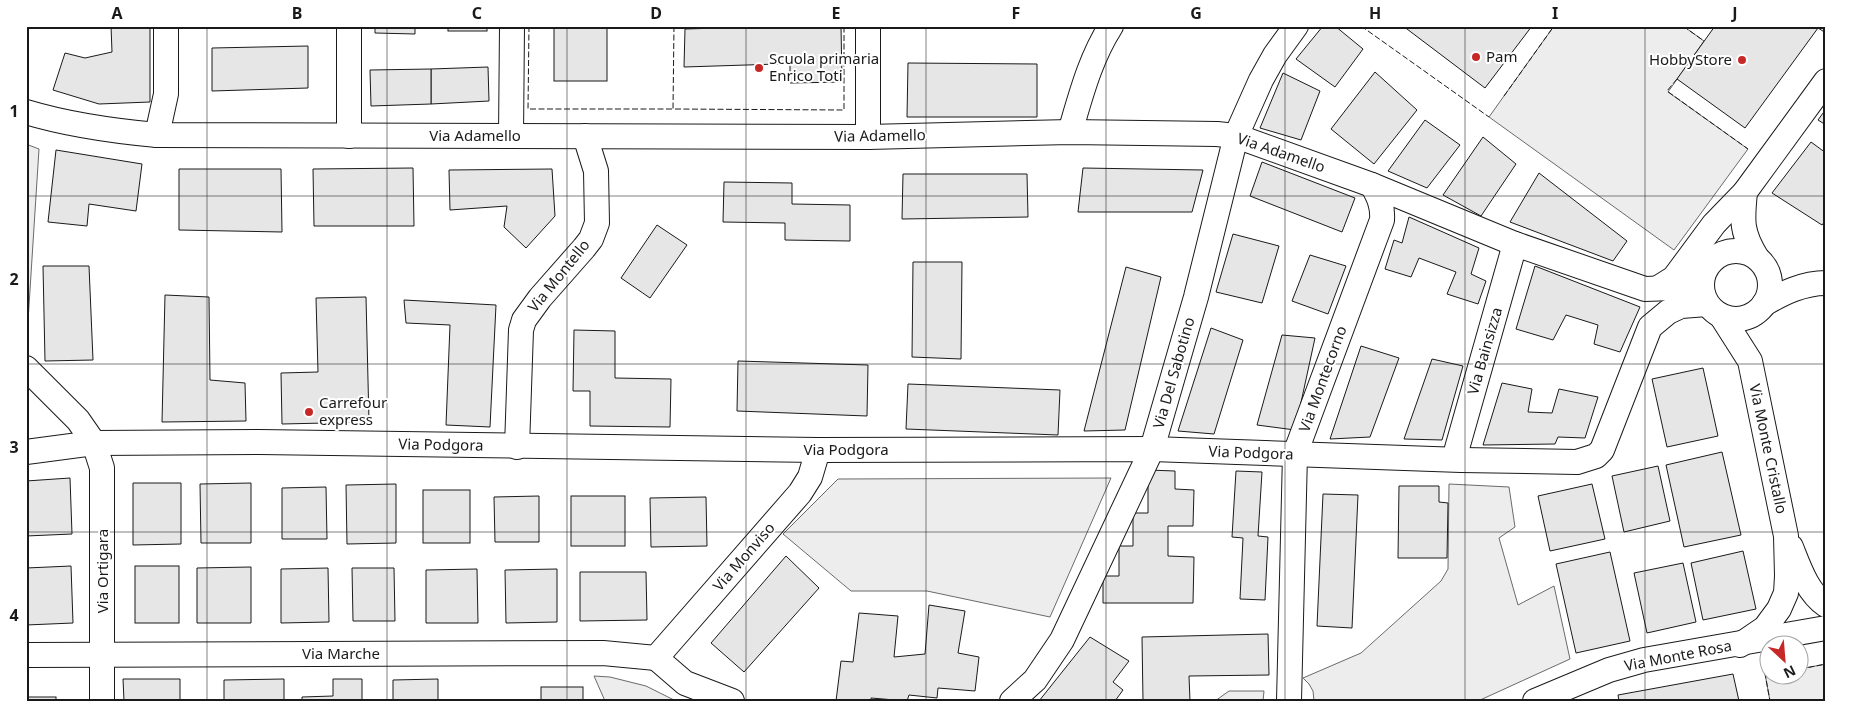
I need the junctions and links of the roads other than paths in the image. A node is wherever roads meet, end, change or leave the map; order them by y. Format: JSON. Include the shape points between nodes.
{"nodes":[{"id":1,"x":166,"y":26,"type":"edge"},
{"id":2,"x":349,"y":26,"type":"edge"},
{"id":3,"x":512,"y":26,"type":"edge"},
{"id":4,"x":868,"y":26,"type":"edge"},
{"id":5,"x":1111,"y":26,"type":"edge"},
{"id":6,"x":1296,"y":26,"type":"edge"},
{"id":7,"x":1826,"y":81,"type":"edge"},
{"id":8,"x":26,"y":112,"type":"edge"},
{"id":9,"x":1070,"y":132,"type":"junction"},
{"id":10,"x":157,"y":135,"type":"junction"},
{"id":11,"x":349,"y":136,"type":"junction"},
{"id":12,"x":511,"y":136,"type":"junction"},
{"id":13,"x":585,"y":136,"type":"junction"},
{"id":14,"x":1236,"y":136,"type":"junction"},
{"id":15,"x":868,"y":137,"type":"junction"},
{"id":16,"x":1372,"y":185,"type":"junction"},
{"id":17,"x":1745,"y":192,"type":"junction"},
{"id":18,"x":1515,"y":244,"type":"junction"},
{"id":19,"x":1722,"y":254,"type":"junction"},
{"id":20,"x":1760,"y":261,"type":"junction"},
{"id":21,"x":1703,"y":274,"type":"junction"},
{"id":22,"x":1826,"y":277,"type":"edge"},
{"id":23,"x":1826,"y":283,"type":"edge"},
{"id":24,"x":1651,"y":289,"type":"junction"},
{"id":25,"x":1761,"y":308,"type":"junction"},
{"id":26,"x":1714,"y":310,"type":"junction"},
{"id":27,"x":1650,"y":327,"type":"junction"},
{"id":28,"x":1750,"y":361,"type":"junction"},
{"id":29,"x":26,"y":368,"type":"edge"},
{"id":30,"x":94,"y":443,"type":"junction"},
{"id":31,"x":517,"y":447,"type":"junction"},
{"id":32,"x":818,"y":450,"type":"junction"},
{"id":33,"x":1152,"y":450,"type":"junction"},
{"id":34,"x":26,"y":452,"type":"edge"},
{"id":35,"x":1295,"y":454,"type":"junction"},
{"id":36,"x":1454,"y":460,"type":"junction"},
{"id":37,"x":1786,"y":536,"type":"junction"},
{"id":38,"x":1826,"y":605,"type":"edge"},
{"id":39,"x":1826,"y":628,"type":"edge"},
{"id":40,"x":1740,"y":645,"type":"junction"},
{"id":41,"x":26,"y":655,"type":"edge"},
{"id":42,"x":104,"y":655,"type":"junction"},
{"id":43,"x":656,"y":658,"type":"junction"},
{"id":44,"x":102,"y":701,"type":"edge"},
{"id":45,"x":732,"y":701,"type":"edge"},
{"id":46,"x":1012,"y":701,"type":"edge"},
{"id":47,"x":1290,"y":701,"type":"edge"},
{"id":48,"x":1535,"y":701,"type":"edge"}],
"edges":[{"from":1,"to":10,"type":"street","via":[[166,94]]},
{"from":2,"to":11,"type":"street"},
{"from":3,"to":12,"type":"street"},
{"from":4,"to":15,"type":"street"},
{"from":5,"to":9,"type":"street","via":[[1089,66]]},
{"from":6,"to":14,"type":"street","name":"Via Del Sabotino","via":[[1261,80]]},
{"from":7,"to":17,"type":"street"},
{"from":8,"to":10,"type":"street","name":"Via Adamello","via":[[92,127]]},
{"from":9,"to":14,"type":"street","name":"Via Adamello"},
{"from":9,"to":15,"type":"street","name":"Via Adamello"},
{"from":10,"to":11,"type":"street","name":"Via Adamello"},
{"from":11,"to":12,"type":"street","name":"Via Adamello"},
{"from":12,"to":13,"type":"street","name":"Via Adamello"},
{"from":13,"to":15,"type":"street","name":"Via Adamello"},
{"from":13,"to":31,"type":"street","name":"Via Montello","via":[[596,171],[597,223],[591,239],[524,320]]},
{"from":14,"to":16,"type":"street","name":"Via Adamello"},
{"from":14,"to":33,"type":"street","name":"Via Del Sabotino","via":[[1196,297]]},
{"from":16,"to":18,"type":"street","name":"Via Adamello"},
{"from":16,"to":35,"type":"street","name":"Via Montecorno","via":[[1383,209],[1382,220]]},
{"from":17,"to":19,"type":"street"},
{"from":17,"to":20,"type":"street","name":"Via Monte Cristallo","via":[[1742,221],[1750,246]]},
{"from":17,"to":24,"type":"street","via":[[1714,224],[1674,278]]},
{"from":18,"to":24,"type":"street","name":"Via Adamello"},
{"from":18,"to":36,"type":"street","name":"Via Bainsizza"},
{"from":19,"to":20,"type":"street","via":[[1740,251]]},
{"from":19,"to":21,"type":"street","via":[[1708,265]]},
{"from":20,"to":22,"type":"street","via":[[1788,274]]},
{"from":20,"to":25,"type":"street","name":"Via Monte Cristallo","via":[[1770,284],[1769,295]]},
{"from":21,"to":24,"type":"street","name":"Via Adamello","via":[[1689,284]]},
{"from":21,"to":26,"type":"street","name":"Via Monte Cristallo","via":[[1702,289]]},
{"from":23,"to":25,"type":"street","via":[[1794,289]]},
{"from":24,"to":27,"type":"street","via":[[1654,310]]},
{"from":25,"to":26,"type":"street","via":[[1741,319]]},
{"from":25,"to":28,"type":"street","name":"Via Monte Cristallo"},
{"from":26,"to":27,"type":"street","via":[[1681,306]]},
{"from":26,"to":28,"type":"street","name":"Via Monte Cristallo"},
{"from":27,"to":36,"type":"street","name":"Via Podgora","via":[[1609,435],[1596,456],[1577,462]]},
{"from":28,"to":37,"type":"street","name":"Via Monte Cristallo"},
{"from":29,"to":30,"type":"street","name":"Via Ortigara","via":[[78,420]]},
{"from":30,"to":31,"type":"street","name":"Via Podgora","via":[[259,442]]},
{"from":30,"to":34,"type":"street","name":"Via Podgora"},
{"from":30,"to":42,"type":"street","name":"Via Ortigara","via":[[102,468]]},
{"from":31,"to":32,"type":"street","name":"Via Podgora"},
{"from":32,"to":33,"type":"street","name":"Via Podgora"},
{"from":32,"to":43,"type":"street","name":"Via Monviso","via":[[810,477],[800,493]]},
{"from":33,"to":35,"type":"street","name":"Via Podgora"},
{"from":33,"to":46,"type":"street","name":"Via Del Sabotino","via":[[1062,640],[1035,680]]},
{"from":35,"to":36,"type":"street","name":"Via Podgora"},
{"from":35,"to":47,"type":"street","name":"Via Montecorno"},
{"from":37,"to":38,"type":"street","via":[[1809,587]]},
{"from":37,"to":40,"type":"street","via":[[1788,576],[1779,610],[1765,628]]},
{"from":39,"to":40,"type":"street","name":"Via Monte Rosa"},
{"from":40,"to":48,"type":"street","name":"Via Monte Rosa","via":[[1644,660],[1609,670]]},
{"from":41,"to":42,"type":"street","name":"Via Marche"},
{"from":42,"to":43,"type":"street","name":"Via Marche","via":[[603,653]]},
{"from":42,"to":44,"type":"street","name":"Via Ortigara"},
{"from":43,"to":45,"type":"street","via":[[685,683]]}]}
